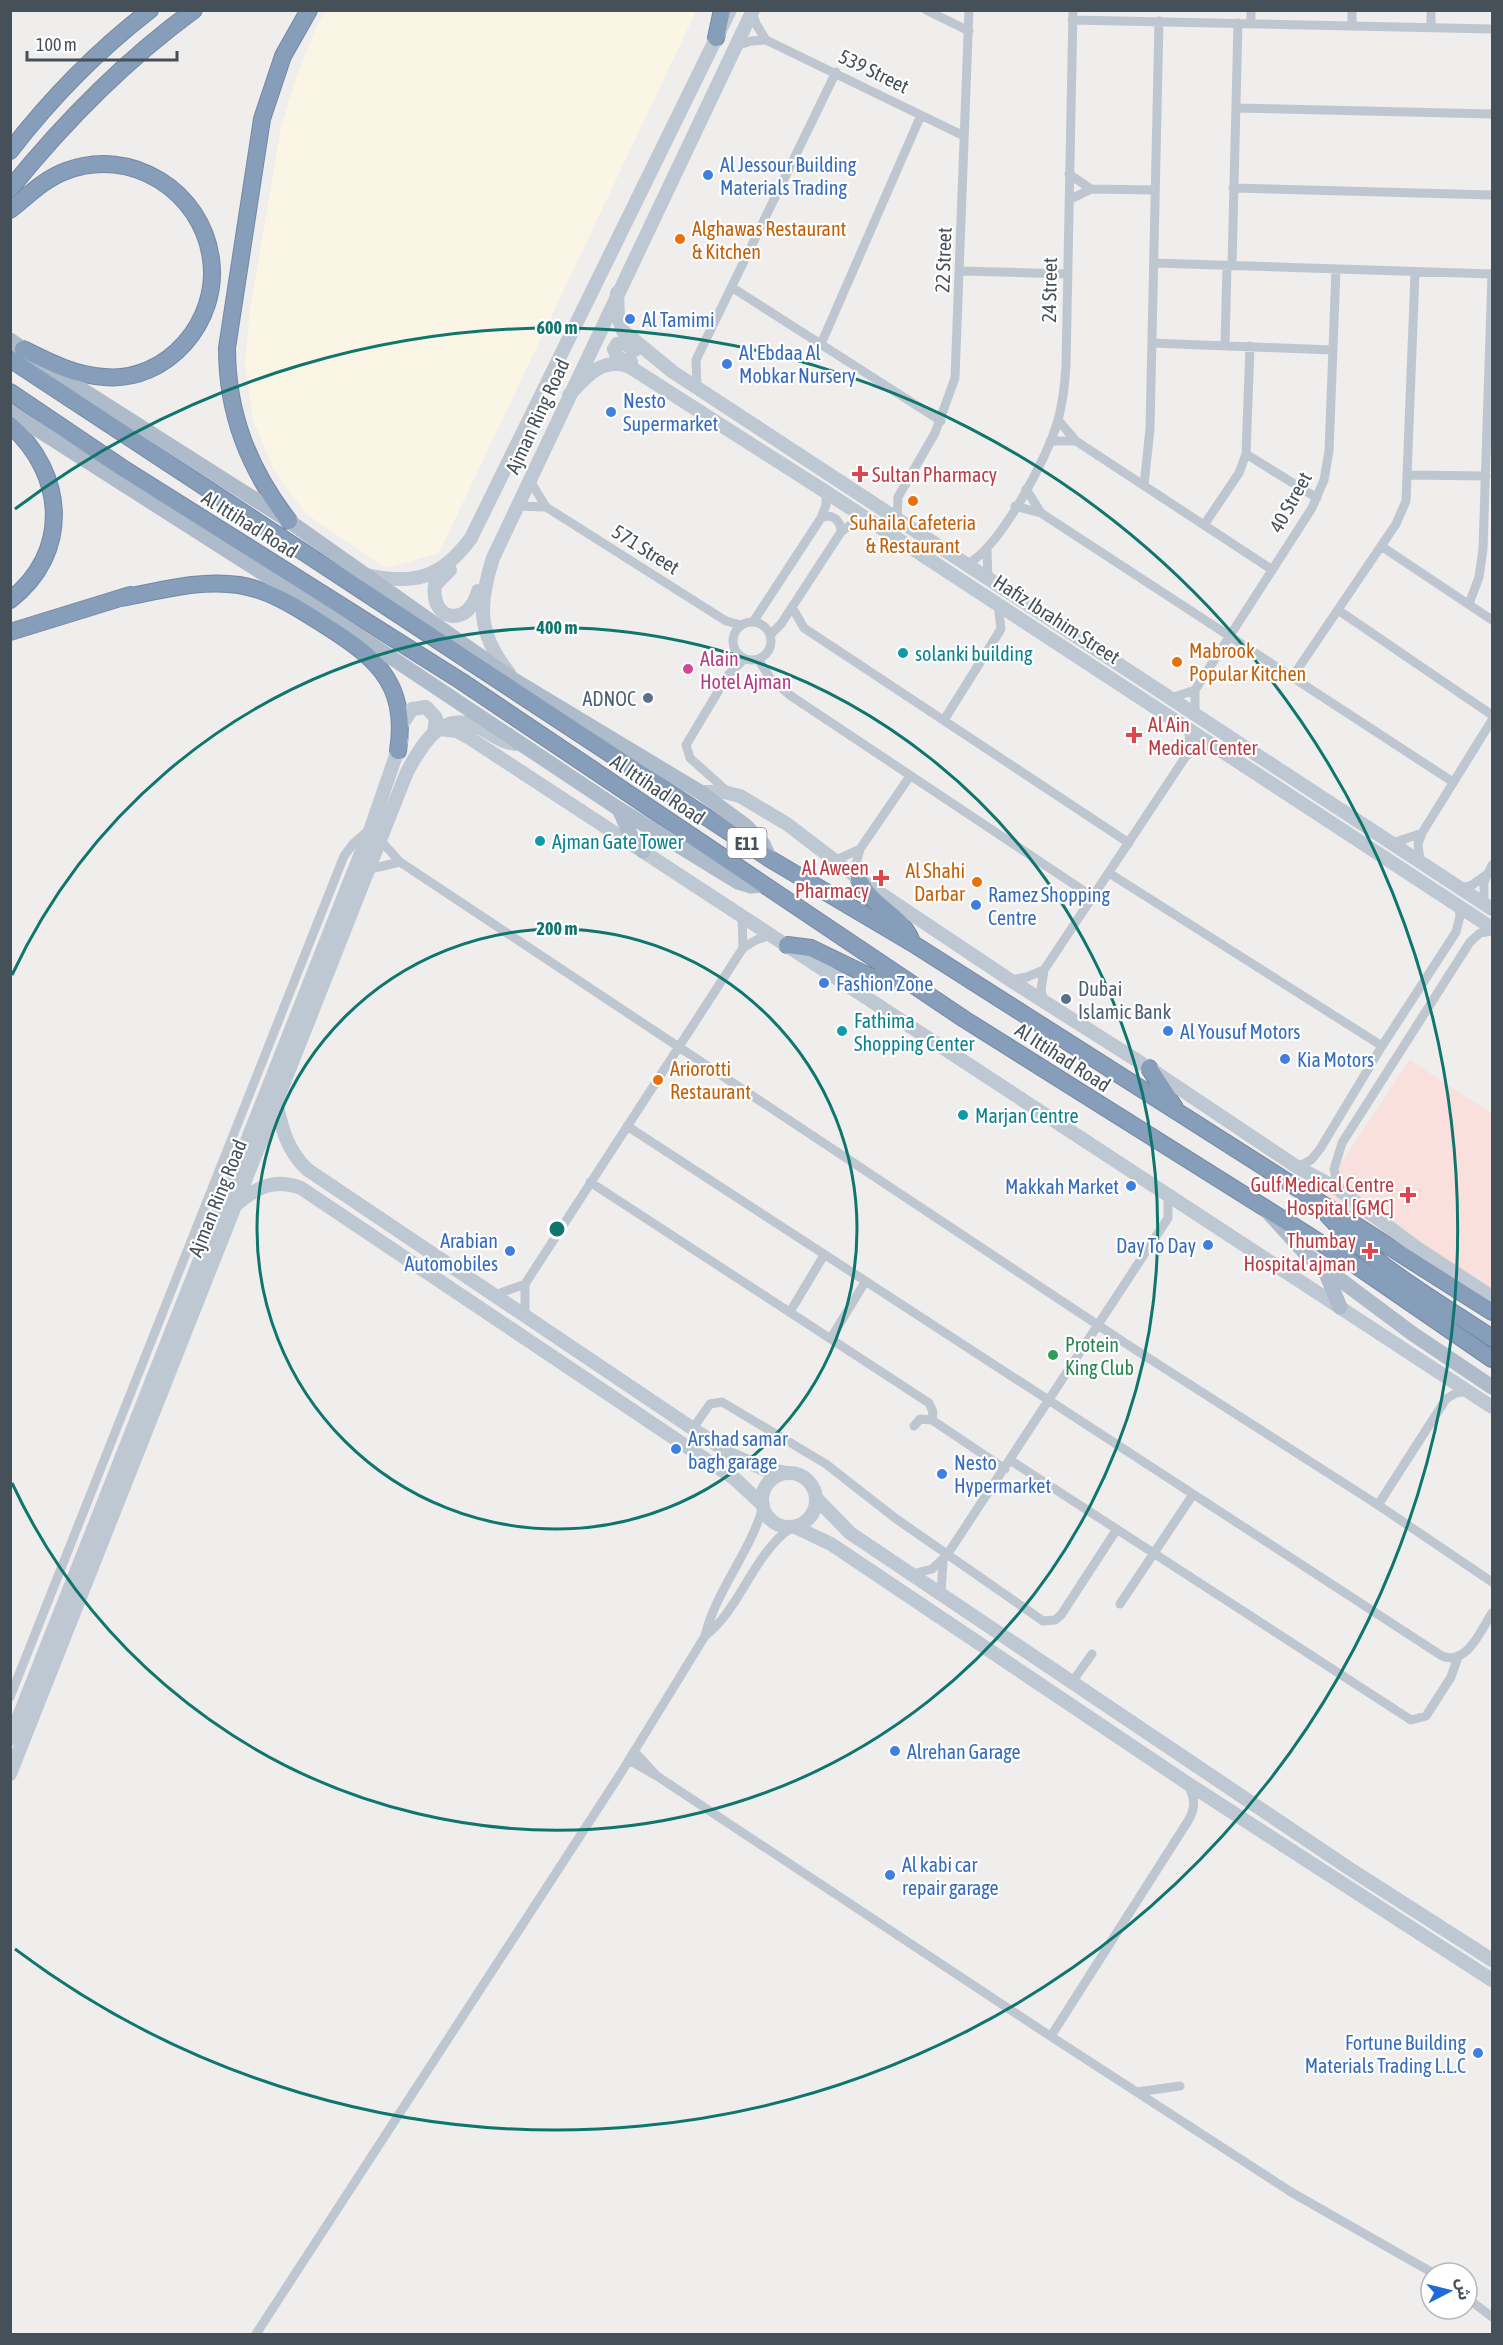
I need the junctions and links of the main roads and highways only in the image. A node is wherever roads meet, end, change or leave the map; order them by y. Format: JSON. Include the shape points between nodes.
{"nodes":[{"id":1,"x":150,"y":10,"type":"edge"},
{"id":2,"x":194,"y":10,"type":"edge"},
{"id":3,"x":309,"y":10,"type":"edge"},
{"id":4,"x":722,"y":10,"type":"edge"},
{"id":5,"x":730,"y":10,"type":"edge"},
{"id":6,"x":753,"y":11,"type":"edge"},
{"id":7,"x":716,"y":38,"type":"junction"},
{"id":8,"x":10,"y":151,"type":"edge"},
{"id":9,"x":10,"y":189,"type":"edge"},
{"id":10,"x":10,"y":210,"type":"edge"},
{"id":11,"x":617,"y":293,"type":"junction"},
{"id":12,"x":15,"y":349,"type":"edge"},
{"id":13,"x":660,"y":363,"type":"junction"},
{"id":14,"x":662,"y":386,"type":"junction"},
{"id":15,"x":10,"y":392,"type":"edge"},
{"id":16,"x":569,"y":395,"type":"junction"},
{"id":17,"x":10,"y":412,"type":"edge"},
{"id":18,"x":10,"y":425,"type":"edge"},
{"id":19,"x":484,"y":514,"type":"junction"},
{"id":20,"x":289,"y":521,"type":"junction"},
{"id":21,"x":500,"y":540,"type":"junction"},
{"id":22,"x":362,"y":574,"type":"junction"},
{"id":23,"x":121,"y":598,"type":"junction"},
{"id":24,"x":10,"y":600,"type":"edge"},
{"id":25,"x":305,"y":600,"type":"junction"},
{"id":26,"x":10,"y":632,"type":"edge"},
{"id":27,"x":374,"y":645,"type":"junction"},
{"id":28,"x":514,"y":680,"type":"junction"},
{"id":29,"x":405,"y":722,"type":"junction"},
{"id":30,"x":437,"y":730,"type":"junction"},
{"id":31,"x":524,"y":744,"type":"junction"},
{"id":32,"x":398,"y":751,"type":"junction"},
{"id":33,"x":700,"y":792,"type":"junction"},
{"id":34,"x":620,"y":809,"type":"junction"},
{"id":35,"x":643,"y":851,"type":"junction"},
{"id":36,"x":770,"y":859,"type":"junction"},
{"id":37,"x":859,"y":879,"type":"junction"},
{"id":38,"x":764,"y":885,"type":"junction"},
{"id":39,"x":1488,"y":906,"type":"edge"},
{"id":40,"x":1492,"y":929,"type":"edge"},
{"id":41,"x":912,"y":943,"type":"junction"},
{"id":42,"x":787,"y":945,"type":"junction"},
{"id":43,"x":912,"y":984,"type":"junction"},
{"id":44,"x":1149,"y":1068,"type":"junction"},
{"id":45,"x":276,"y":1102,"type":"junction"},
{"id":46,"x":1179,"y":1113,"type":"junction"},
{"id":47,"x":1313,"y":1198,"type":"junction"},
{"id":48,"x":236,"y":1205,"type":"junction"},
{"id":49,"x":1266,"y":1211,"type":"junction"},
{"id":50,"x":382,"y":1242,"type":"junction"},
{"id":51,"x":426,"y":1249,"type":"junction"},
{"id":52,"x":1399,"y":1251,"type":"junction"},
{"id":53,"x":1437,"y":1261,"type":"junction"},
{"id":54,"x":1323,"y":1266,"type":"junction"},
{"id":55,"x":1492,"y":1298,"type":"edge"},
{"id":56,"x":1340,"y":1307,"type":"junction"},
{"id":57,"x":1492,"y":1312,"type":"edge"},
{"id":58,"x":1492,"y":1338,"type":"edge"},
{"id":59,"x":1492,"y":1359,"type":"edge"},
{"id":60,"x":1492,"y":1387,"type":"edge"},
{"id":61,"x":1492,"y":1407,"type":"edge"},
{"id":62,"x":787,"y":1473,"type":"junction"},
{"id":63,"x":817,"y":1499,"type":"junction"},
{"id":64,"x":763,"y":1506,"type":"junction"},
{"id":65,"x":793,"y":1527,"type":"junction"},
{"id":66,"x":10,"y":1739,"type":"edge"},
{"id":67,"x":10,"y":1773,"type":"edge"},
{"id":68,"x":1492,"y":1960,"type":"edge"},
{"id":69,"x":1492,"y":1980,"type":"edge"}],
"edges":[{"from":1,"to":8,"type":"highway","via":[[75,75]]},
{"from":2,"to":9,"type":"highway","via":[[99,88]]},
{"from":3,"to":20,"type":"highway","via":[[283,56],[262,119],[227,348],[228,378],[239,433],[258,476]]},
{"from":4,"to":7,"type":"highway"},
{"from":5,"to":7,"type":"main road","name":"Ajman Ring Road"},
{"from":6,"to":11,"type":"main road","name":"Ajman Ring Road"},
{"from":7,"to":19,"type":"main road","name":"Ajman Ring Road"},
{"from":10,"to":12,"type":"highway","via":[[44,182],[66,171],[90,165],[136,169],[160,179],[181,196],[196,215],[207,239],[211,261],[209,298],[193,333],[181,349],[146,372],[106,378],[79,374]]},
{"from":11,"to":13,"type":"main road","name":"Hafiz Ibrahim Street","via":[[623,331]]},
{"from":11,"to":16,"type":"main road","name":"Ajman Ring Road"},
{"from":12,"to":20,"type":"main road"},
{"from":12,"to":36,"type":"highway","name":"Al Ittihad Road","number":"E11"},
{"from":13,"to":14,"type":"main road","via":[[623,343],[614,350],[618,358],[643,369]]},
{"from":13,"to":39,"type":"main road","name":"Hafiz Ibrahim Street"},
{"from":14,"to":16,"type":"main road","name":"Hafiz Ibrahim Street","via":[[630,367],[610,363],[593,370]]},
{"from":14,"to":40,"type":"main road","name":"Hafiz Ibrahim Street"},
{"from":15,"to":38,"type":"highway","name":"Al Ittihad Road","number":"E11","via":[[121,467],[461,681]]},
{"from":16,"to":21,"type":"main road","name":"Ajman Ring Road"},
{"from":17,"to":25,"type":"main road"},
{"from":18,"to":24,"type":"highway","via":[[41,462],[49,481],[54,519],[46,556],[37,573]]},
{"from":19,"to":21,"type":"main road","via":[[468,552],[435,585],[435,600],[443,612],[459,616],[472,607],[485,566]]},
{"from":19,"to":22,"type":"main road","name":"Ajman Ring Road","via":[[458,554],[429,575],[402,581]]},
{"from":20,"to":22,"type":"main road"},
{"from":21,"to":28,"type":"main road","name":"Ajman Ring Road","via":[[484,587],[482,615],[491,647]]},
{"from":22,"to":28,"type":"main road"},
{"from":23,"to":25,"type":"highway","via":[[176,579],[220,576],[265,583]]},
{"from":23,"to":26,"type":"highway"},
{"from":23,"to":32,"type":"highway","via":[[213,584],[253,588],[285,600],[377,662],[398,704]]},
{"from":25,"to":27,"type":"main road"},
{"from":27,"to":29,"type":"main road","name":"Ajman Ring Road","via":[[400,689]]},
{"from":27,"to":31,"type":"main road"},
{"from":28,"to":33,"type":"main road"},
{"from":29,"to":30,"type":"main road","via":[[412,709],[426,707],[436,718]]},
{"from":29,"to":32,"type":"main road","name":"Ajman Ring Road"},
{"from":30,"to":31,"type":"main road","via":[[470,725],[507,743]]},
{"from":30,"to":35,"type":"main road","via":[[457,731],[468,737]]},
{"from":30,"to":45,"type":"main road","name":"Ajman Ring Road","via":[[421,745],[407,772]]},
{"from":31,"to":34,"type":"main road"},
{"from":32,"to":66,"type":"main road","name":"Ajman Ring Road","via":[[371,828]]},
{"from":33,"to":36,"type":"main road","via":[[746,826],[763,844]]},
{"from":33,"to":37,"type":"main road","via":[[728,792],[747,800],[787,824]]},
{"from":34,"to":35,"type":"main road"},
{"from":34,"to":38,"type":"main road","via":[[738,882]]},
{"from":35,"to":42,"type":"main road"},
{"from":36,"to":41,"type":"highway","name":"Al Ittihad Road","number":"E11"},
{"from":37,"to":41,"type":"highway","via":[[871,899],[904,926]]},
{"from":37,"to":44,"type":"main road"},
{"from":38,"to":43,"type":"highway","name":"Al Ittihad Road","number":"E11"},
{"from":41,"to":46,"type":"highway","name":"Al Ittihad Road","number":"E11"},
{"from":42,"to":43,"type":"highway","via":[[819,950],[871,976]]},
{"from":42,"to":56,"type":"main road"},
{"from":43,"to":49,"type":"highway","name":"Al Ittihad Road","number":"E11"},
{"from":44,"to":46,"type":"highway"},
{"from":44,"to":53,"type":"main road","via":[[1297,1167],[1338,1189]]},
{"from":45,"to":48,"type":"main road","name":"Ajman Ring Road"},
{"from":45,"to":51,"type":"main road","via":[[286,1140],[302,1164]]},
{"from":46,"to":47,"type":"highway","name":"Al Ittihad Road","number":"E11"},
{"from":47,"to":52,"type":"highway","name":"Al Ittihad Road","number":"E11"},
{"from":47,"to":58,"type":"highway","via":[[1365,1252]]},
{"from":48,"to":50,"type":"main road","via":[[264,1185],[294,1185]]},
{"from":48,"to":67,"type":"main road","name":"Ajman Ring Road"},
{"from":49,"to":54,"type":"main road"},
{"from":49,"to":59,"type":"highway","name":"Al Ittihad Road","number":"E11","via":[[1354,1264]]},
{"from":50,"to":51,"type":"main road","via":[[396,1236],[415,1248]]},
{"from":50,"to":64,"type":"main road","via":[[735,1479]]},
{"from":51,"to":62,"type":"main road","via":[[742,1461]]},
{"from":52,"to":53,"type":"highway"},
{"from":52,"to":57,"type":"highway","name":"Al Ittihad Road","number":"E11"},
{"from":53,"to":55,"type":"main road"},
{"from":54,"to":56,"type":"main road"},
{"from":54,"to":60,"type":"main road"},
{"from":56,"to":61,"type":"main road"},
{"from":62,"to":63,"type":"main road","via":[[805,1478]]},
{"from":62,"to":64,"type":"main road","via":[[766,1486]]},
{"from":63,"to":65,"type":"main road","via":[[811,1517]]},
{"from":63,"to":68,"type":"main road","via":[[850,1533]]},
{"from":64,"to":65,"type":"main road","via":[[772,1521]]},
{"from":65,"to":69,"type":"main road","via":[[831,1544],[1187,1783]]}]}
